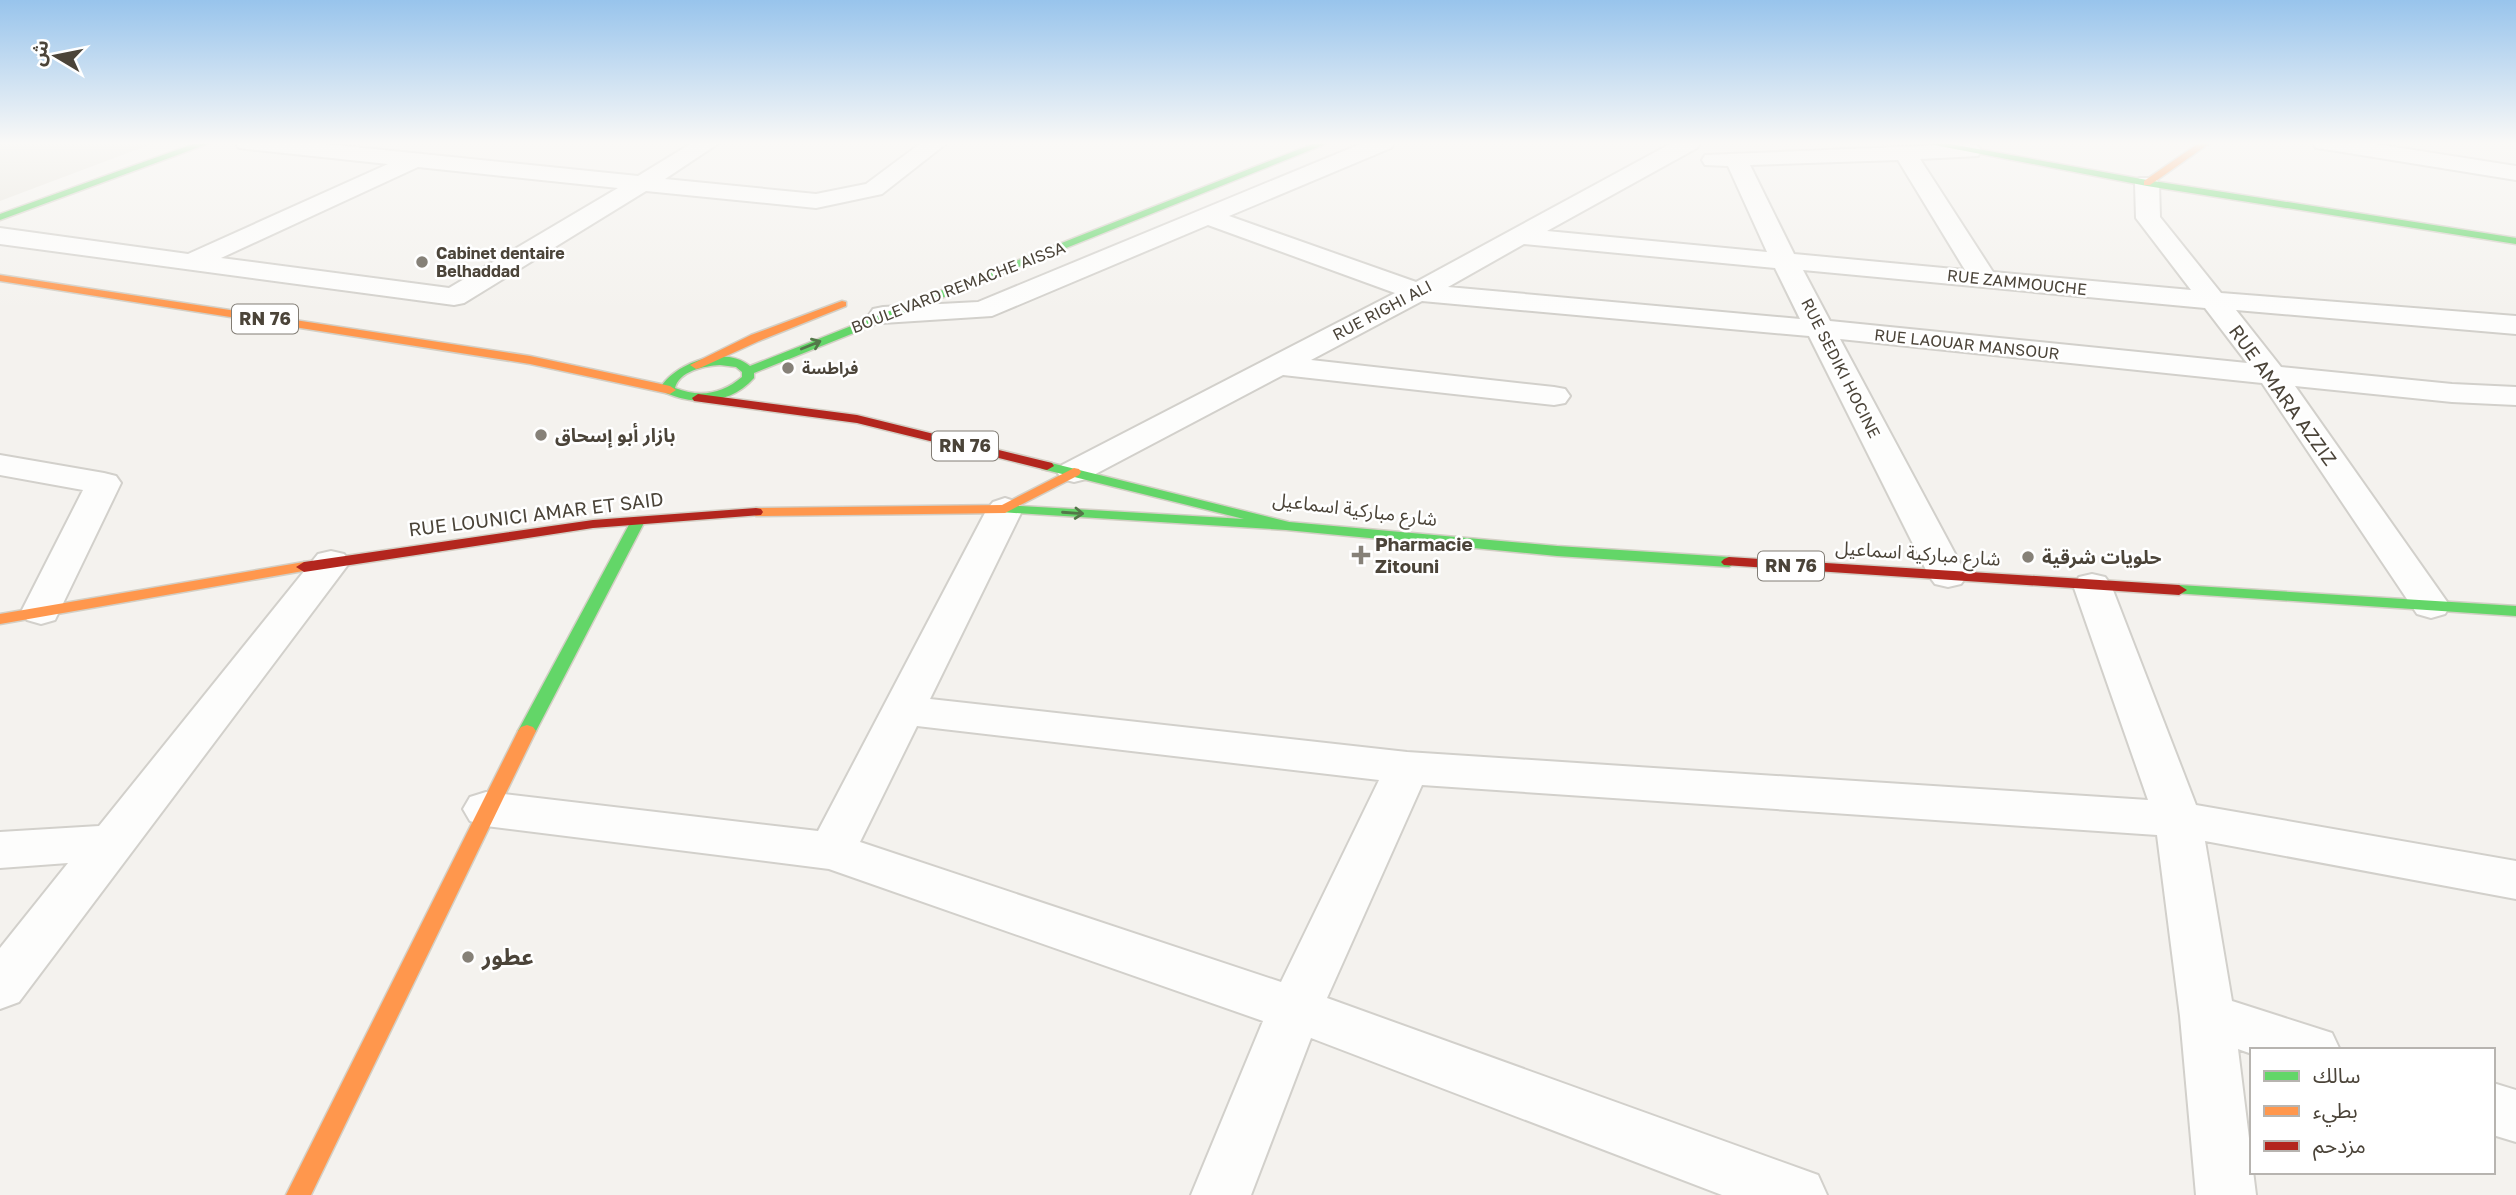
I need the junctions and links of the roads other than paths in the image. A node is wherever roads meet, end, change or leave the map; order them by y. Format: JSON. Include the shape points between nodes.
{"nodes":[{"id":1,"x":53,"y":199,"type":"edge"},
{"id":2,"x":331,"y":199,"type":"edge"},
{"id":3,"x":618,"y":199,"type":"edge"},
{"id":4,"x":795,"y":199,"type":"edge"},
{"id":5,"x":828,"y":199,"type":"edge"},
{"id":6,"x":1181,"y":199,"type":"edge"},
{"id":7,"x":1253,"y":199,"type":"edge"},
{"id":8,"x":1586,"y":199,"type":"edge"},
{"id":9,"x":1755,"y":199,"type":"edge"},
{"id":10,"x":1934,"y":199,"type":"edge"},
{"id":11,"x":2147,"y":199,"type":"edge"},
{"id":12,"x":2246,"y":199,"type":"edge"},
{"id":13,"x":1210,"y":217,"type":"junction"},
{"id":14,"x":0,"y":218,"type":"edge"},
{"id":15,"x":0,"y":236,"type":"edge"},
{"id":16,"x":1517,"y":236,"type":"junction"},
{"id":17,"x":2516,"y":242,"type":"edge"},
{"id":18,"x":1784,"y":260,"type":"junction"},
{"id":19,"x":191,"y":262,"type":"junction"},
{"id":20,"x":0,"y":278,"type":"edge"},
{"id":21,"x":1984,"y":279,"type":"junction"},
{"id":22,"x":1418,"y":292,"type":"junction"},
{"id":23,"x":858,"y":298,"type":"dead end"},
{"id":24,"x":2213,"y":300,"type":"junction"},
{"id":25,"x":883,"y":315,"type":"junction"},
{"id":26,"x":2516,"y":324,"type":"edge"},
{"id":27,"x":1821,"y":329,"type":"junction"},
{"id":28,"x":530,"y":360,"type":"junction"},
{"id":29,"x":1278,"y":365,"type":"junction"},
{"id":30,"x":641,"y":366,"type":"dead end"},
{"id":31,"x":691,"y":367,"type":"junction"},
{"id":32,"x":663,"y":368,"type":"dead end"},
{"id":33,"x":2272,"y":375,"type":"junction"},
{"id":34,"x":752,"y":377,"type":"junction"},
{"id":35,"x":670,"y":390,"type":"junction"},
{"id":36,"x":784,"y":392,"type":"dead end"},
{"id":37,"x":1554,"y":396,"type":"dead end"},
{"id":38,"x":2516,"y":396,"type":"edge"},
{"id":39,"x":698,"y":398,"type":"junction"},
{"id":40,"x":856,"y":419,"type":"junction"},
{"id":41,"x":0,"y":465,"type":"edge"},
{"id":42,"x":1073,"y":472,"type":"junction"},
{"id":43,"x":1005,"y":509,"type":"junction"},
{"id":44,"x":638,"y":521,"type":"junction"},
{"id":45,"x":1289,"y":526,"type":"junction"},
{"id":46,"x":331,"y":562,"type":"junction"},
{"id":47,"x":1948,"y":576,"type":"junction"},
{"id":48,"x":2092,"y":585,"type":"junction"},
{"id":49,"x":2431,"y":606,"type":"junction"},
{"id":50,"x":2516,"y":611,"type":"edge"},
{"id":51,"x":41,"y":612,"type":"junction"},
{"id":52,"x":0,"y":619,"type":"edge"},
{"id":53,"x":901,"y":710,"type":"junction"},
{"id":54,"x":1407,"y":768,"type":"junction"},
{"id":55,"x":486,"y":809,"type":"junction"},
{"id":56,"x":2178,"y":819,"type":"junction"},
{"id":57,"x":111,"y":843,"type":"junction"},
{"id":58,"x":0,"y":850,"type":"edge"},
{"id":59,"x":832,"y":851,"type":"junction"},
{"id":60,"x":2516,"y":880,"type":"edge"},
{"id":61,"x":0,"y":987,"type":"edge"},
{"id":62,"x":1295,"y":1009,"type":"junction"},
{"id":63,"x":2207,"y":1016,"type":"junction"},
{"id":64,"x":2306,"y":1048,"type":"edge"},
{"id":65,"x":2495,"y":1110,"type":"edge"},
{"id":66,"x":2516,"y":1116,"type":"edge"},
{"id":67,"x":298,"y":1195,"type":"edge"},
{"id":68,"x":1221,"y":1195,"type":"edge"},
{"id":69,"x":1797,"y":1195,"type":"edge"},
{"id":70,"x":2226,"y":1195,"type":"edge"}],
"edges":[{"from":1,"to":14,"type":"main road"},
{"from":2,"to":19,"type":"street"},
{"from":3,"to":19,"type":"street","via":[[454,297]]},
{"from":4,"to":5,"type":"street"},
{"from":6,"to":25,"type":"main road","name":"BOULEVARD REMACHE AISSA"},
{"from":7,"to":13,"type":"street"},
{"from":8,"to":16,"type":"street","name":"RUE RIGHI ALI"},
{"from":9,"to":18,"type":"street","name":"RUE SEDIKI HOCINE"},
{"from":10,"to":21,"type":"street"},
{"from":11,"to":24,"type":"street","name":"RUE AMARA AZZIZ","via":[[2148,218]]},
{"from":12,"to":17,"type":"main road"},
{"from":13,"to":22,"type":"street","name":"RUE LAOUAR MANSOUR"},
{"from":13,"to":25,"type":"street","via":[[982,310]]},
{"from":15,"to":19,"type":"street"},
{"from":16,"to":18,"type":"street","name":"RUE ZAMMOUCHE"},
{"from":16,"to":22,"type":"street","name":"RUE RIGHI ALI"},
{"from":18,"to":21,"type":"street","name":"RUE ZAMMOUCHE"},
{"from":18,"to":27,"type":"street","name":"RUE SEDIKI HOCINE"},
{"from":20,"to":28,"type":"main road","number":"RN 76"},
{"from":21,"to":24,"type":"street","name":"RUE ZAMMOUCHE"},
{"from":22,"to":27,"type":"street","name":"RUE LAOUAR MANSOUR"},
{"from":22,"to":29,"type":"street","name":"RUE RIGHI ALI"},
{"from":23,"to":31,"type":"main road","name":"BOULEVARD REMACHE AISSA"},
{"from":24,"to":26,"type":"street","name":"RUE ZAMMOUCHE"},
{"from":24,"to":33,"type":"street","name":"RUE AMARA AZZIZ"},
{"from":34,"to":25,"type":"main road","name":"BOULEVARD REMACHE AISSA","one_way":true},
{"from":27,"to":33,"type":"street","name":"RUE LAOUAR MANSOUR"},
{"from":27,"to":47,"type":"street","name":"RUE SEDIKI HOCINE"},
{"from":28,"to":30,"type":"main road","number":"RN 76"},
{"from":28,"to":35,"type":"main road","number":"RN 76"},
{"from":29,"to":37,"type":"street"},
{"from":29,"to":42,"type":"street","name":"RUE RIGHI ALI"},
{"from":31,"to":32,"type":"main road"},
{"from":31,"to":34,"type":"main road","via":[[731,362],[740,364]]},
{"from":31,"to":35,"type":"main road","via":[[671,379]]},
{"from":33,"to":38,"type":"street","name":"RUE LAOUAR MANSOUR"},
{"from":33,"to":49,"type":"street","name":"RUE AMARA AZZIZ"},
{"from":34,"to":39,"type":"main road","name":"BOULEVARD REMACHE AISSA","via":[[735,390]]},
{"from":35,"to":39,"type":"main road"},
{"from":36,"to":40,"type":"main road","number":"RN 76"},
{"from":39,"to":40,"type":"main road","number":"RN 76"},
{"from":40,"to":42,"type":"main road","number":"RN 76"},
{"from":41,"to":51,"type":"street","via":[[104,483]]},
{"from":42,"to":43,"type":"main road","name":"RUE LOUNICI AMAR ET SAID"},
{"from":42,"to":45,"type":"main road","name":"شارع مباركية اسماعيل","number":"RN 76"},
{"from":43,"to":44,"type":"main road","name":"RUE LOUNICI AMAR ET SAID","via":[[776,511]]},
{"from":43,"to":45,"type":"main road","one_way":true},
{"from":43,"to":53,"type":"street"},
{"from":44,"to":46,"type":"main road","name":"RUE LOUNICI AMAR ET SAID"},
{"from":44,"to":55,"type":"main road"},
{"from":45,"to":47,"type":"main road","name":"شارع مباركية اسماعيل","number":"RN 76","via":[[1557,551]]},
{"from":46,"to":51,"type":"main road","name":"RUE LOUNICI AMAR ET SAID"},
{"from":46,"to":57,"type":"street"},
{"from":47,"to":48,"type":"main road","name":"شارع مباركية اسماعيل","number":"RN 76"},
{"from":48,"to":49,"type":"main road","name":"شارع مباركية اسماعيل","number":"RN 76"},
{"from":48,"to":56,"type":"street"},
{"from":49,"to":50,"type":"main road","name":"شارع مباركية اسماعيل","number":"RN 76"},
{"from":51,"to":52,"type":"main road","name":"RUE LOUNICI AMAR ET SAID"},
{"from":53,"to":54,"type":"street"},
{"from":53,"to":59,"type":"street"},
{"from":54,"to":56,"type":"street"},
{"from":54,"to":62,"type":"street"},
{"from":55,"to":59,"type":"street"},
{"from":55,"to":67,"type":"main road"},
{"from":56,"to":60,"type":"street"},
{"from":56,"to":63,"type":"street"},
{"from":57,"to":58,"type":"street"},
{"from":57,"to":61,"type":"street"},
{"from":59,"to":62,"type":"street"},
{"from":62,"to":68,"type":"street"},
{"from":62,"to":69,"type":"street"},
{"from":63,"to":64,"type":"street"},
{"from":63,"to":70,"type":"street"},
{"from":65,"to":66,"type":"street"}]}
